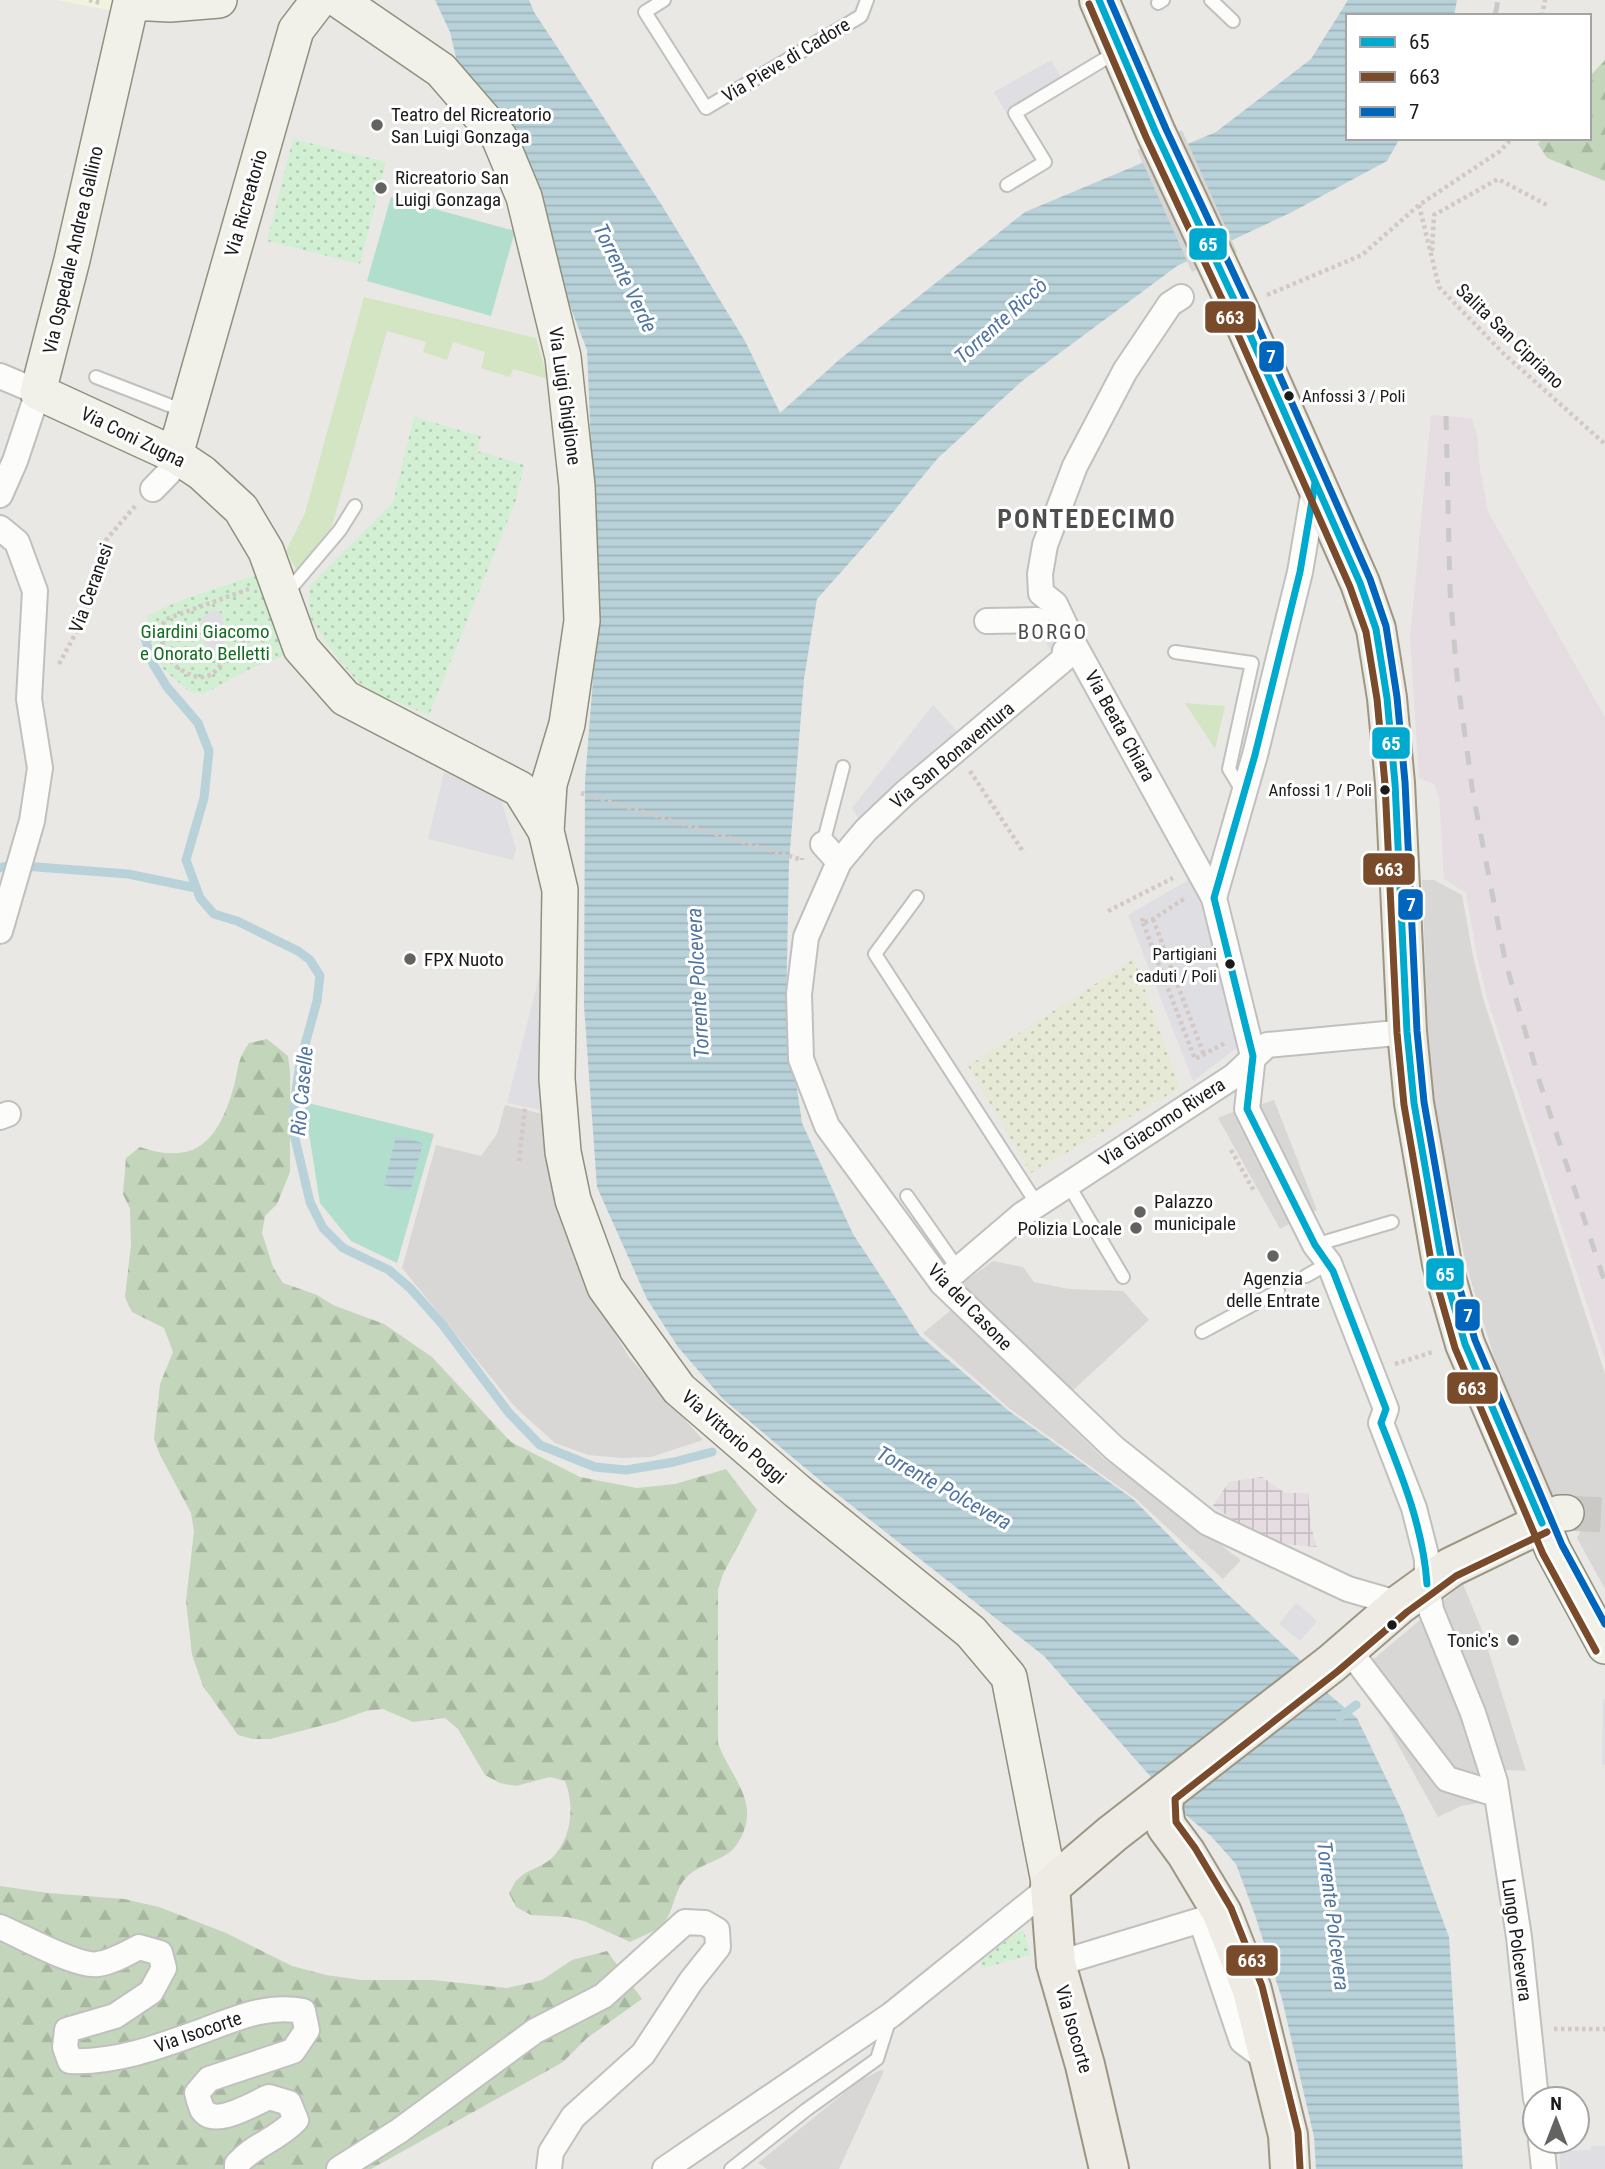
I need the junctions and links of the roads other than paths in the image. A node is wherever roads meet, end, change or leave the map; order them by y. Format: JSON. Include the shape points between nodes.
{"nodes":[{"id":1,"x":219,"y":0,"type":"edge"},
{"id":2,"x":333,"y":0,"type":"edge"},
{"id":3,"x":664,"y":0,"type":"edge"},
{"id":4,"x":867,"y":0,"type":"edge"},
{"id":5,"x":1211,"y":0,"type":"edge"},
{"id":6,"x":127,"y":1,"type":"edge"},
{"id":7,"x":1233,"y":22,"type":"dead end"},
{"id":8,"x":1114,"y":25,"type":"edge"},
{"id":9,"x":1007,"y":185,"type":"dead end"},
{"id":10,"x":1181,"y":297,"type":"dead end"},
{"id":11,"x":0,"y":376,"type":"edge"},
{"id":12,"x":96,"y":377,"type":"dead end"},
{"id":13,"x":38,"y":392,"type":"junction"},
{"id":14,"x":187,"y":412,"type":"junction"},
{"id":15,"x":179,"y":457,"type":"junction"},
{"id":16,"x":1315,"y":483,"type":"junction"},
{"id":17,"x":153,"y":489,"type":"road end"},
{"id":18,"x":0,"y":495,"type":"edge"},
{"id":19,"x":355,"y":506,"type":"dead end"},
{"id":20,"x":0,"y":528,"type":"edge"},
{"id":21,"x":279,"y":589,"type":"junction"},
{"id":22,"x":1037,"y":620,"type":"dead end"},
{"id":23,"x":987,"y":621,"type":"dead end"},
{"id":24,"x":1065,"y":651,"type":"dead end"},
{"id":25,"x":1175,"y":652,"type":"dead end"},
{"id":26,"x":843,"y":767,"type":"dead end"},
{"id":27,"x":1244,"y":794,"type":"junction"},
{"id":28,"x":547,"y":831,"type":"junction"},
{"id":29,"x":831,"y":853,"type":"junction"},
{"id":30,"x":917,"y":897,"type":"dead end"},
{"id":31,"x":1214,"y":898,"type":"junction"},
{"id":32,"x":0,"y":931,"type":"edge"},
{"id":33,"x":1407,"y":1032,"type":"junction"},
{"id":34,"x":1253,"y":1056,"type":"junction"},
{"id":35,"x":1070,"y":1187,"type":"junction"},
{"id":36,"x":907,"y":1196,"type":"dead end"},
{"id":37,"x":1037,"y":1204,"type":"junction"},
{"id":38,"x":1392,"y":1222,"type":"dead end"},
{"id":39,"x":1326,"y":1249,"type":"junction"},
{"id":40,"x":949,"y":1268,"type":"junction"},
{"id":41,"x":1306,"y":1276,"type":"dead end"},
{"id":42,"x":1122,"y":1277,"type":"dead end"},
{"id":43,"x":1278,"y":1291,"type":"dead end"},
{"id":44,"x":1202,"y":1332,"type":"dead end"},
{"id":45,"x":1554,"y":1518,"type":"junction"},
{"id":46,"x":1426,"y":1585,"type":"junction"},
{"id":47,"x":1605,"y":1646,"type":"edge"},
{"id":48,"x":1348,"y":1648,"type":"junction"},
{"id":49,"x":1495,"y":1788,"type":"junction"},
{"id":50,"x":1166,"y":1810,"type":"junction"},
{"id":51,"x":1050,"y":1887,"type":"junction"},
{"id":52,"x":0,"y":1927,"type":"edge"},
{"id":53,"x":1056,"y":1964,"type":"junction"},
{"id":54,"x":891,"y":2015,"type":"junction"},
{"id":55,"x":1270,"y":2062,"type":"junction"},
{"id":56,"x":1535,"y":2085,"type":"edge"},
{"id":57,"x":237,"y":2169,"type":"edge"},
{"id":58,"x":339,"y":2169,"type":"edge"},
{"id":59,"x":549,"y":2169,"type":"edge"},
{"id":60,"x":665,"y":2169,"type":"edge"},
{"id":61,"x":731,"y":2169,"type":"edge"},
{"id":62,"x":1109,"y":2169,"type":"edge"},
{"id":63,"x":1290,"y":2169,"type":"edge"}],
"edges":[{"from":1,"to":6,"type":"street","name":"Via Ospedale Andrea Gallino"},
{"from":2,"to":14,"type":"street","name":"Via Ricreatorio","via":[[296,30]]},
{"from":2,"to":28,"type":"street","name":"Via Luigi Ghiglione","via":[[441,70],[499,137],[524,198],[563,357],[577,486],[582,621],[563,788]]},
{"from":3,"to":4,"type":"lane","name":"Via Pieve di Cadore","via":[[645,12],[706,108],[861,16]]},
{"from":5,"to":7,"type":"lane"},
{"from":6,"to":13,"type":"street","name":"Via Ospedale Andrea Gallino","via":[[72,260]]},
{"from":8,"to":9,"type":"lane","via":[[1015,113],[1045,162]]},
{"from":8,"to":16,"type":"main road","via":[[1159,140]]},
{"from":10,"to":31,"type":"street","name":"Via Beata Chiara","via":[[1170,304],[1125,371],[1075,466],[1045,545],[1041,593],[1055,604]]},
{"from":11,"to":13,"type":"street","name":"Via Coni Zugna"},
{"from":12,"to":14,"type":"lane"},
{"from":13,"to":15,"type":"street","name":"Via Coni Zugna"},
{"from":13,"to":18,"type":"street","name":"Via Ospedale Andrea Gallino"},
{"from":14,"to":15,"type":"street","name":"Via Ricreatorio"},
{"from":15,"to":17,"type":"street"},
{"from":15,"to":21,"type":"street","name":"Via Coni Zugna","via":[[241,509],[266,551]]},
{"from":16,"to":27,"type":"street","via":[[1300,572]]},
{"from":16,"to":33,"type":"main road","via":[[1360,583],[1382,664],[1395,783]]},
{"from":19,"to":21,"type":"lane","via":[[340,530]]},
{"from":20,"to":32,"type":"street","via":[[17,542],[35,591],[29,699],[40,768],[32,821]]},
{"from":21,"to":28,"type":"street","name":"Via Coni Zugna","via":[[301,648],[345,698],[520,789]]},
{"from":22,"to":23,"type":"street"},
{"from":24,"to":29,"type":"street","name":"Via San Bonaventura","via":[[1064,659],[866,830]]},
{"from":25,"to":27,"type":"lane","via":[[1252,663],[1229,769]]},
{"from":26,"to":29,"type":"lane"},
{"from":27,"to":31,"type":"street"},
{"from":28,"to":51,"type":"street","name":"Via Vittorio Poggi","via":[[560,890],[557,1079],[563,1152],[573,1200],[605,1287],[679,1389],[971,1632],[1009,1677]]},
{"from":29,"to":40,"type":"street","name":"Via del Casone","via":[[806,937],[799,994],[800,1059],[827,1126]]},
{"from":30,"to":37,"type":"lane","via":[[875,954]]},
{"from":31,"to":34,"type":"street","name":"Via Beata Chiara"},
{"from":33,"to":34,"type":"street","via":[[1267,1045]]},
{"from":33,"to":45,"type":"main road","via":[[1414,1103],[1442,1264],[1465,1344]]},
{"from":34,"to":35,"type":"street","name":"Via Giacomo Rivera","via":[[1234,1076]]},
{"from":34,"to":39,"type":"street","name":"Lungo Polcevera","via":[[1247,1109]]},
{"from":35,"to":37,"type":"street","name":"Via Giacomo Rivera"},
{"from":35,"to":42,"type":"lane"},
{"from":36,"to":40,"type":"lane"},
{"from":37,"to":40,"type":"street","name":"Via Giacomo Rivera"},
{"from":38,"to":39,"type":"lane"},
{"from":39,"to":41,"type":"lane"},
{"from":39,"to":46,"type":"street","name":"Lungo Polcevera","via":[[1386,1409],[1381,1423],[1414,1508],[1427,1559]]},
{"from":40,"to":46,"type":"street","name":"Via del Casone","via":[[1114,1448],[1208,1523],[1348,1589]]},
{"from":43,"to":44,"type":"lane"},
{"from":45,"to":46,"type":"main road"},
{"from":45,"to":47,"type":"street","via":[[1553,1550]]},
{"from":46,"to":48,"type":"main road"},
{"from":46,"to":49,"type":"street","name":"Lungo Polcevera"},
{"from":48,"to":49,"type":"street","via":[[1447,1779]]},
{"from":48,"to":50,"type":"main road"},
{"from":49,"to":56,"type":"street","name":"Lungo Polcevera","via":[[1519,1937]]},
{"from":50,"to":51,"type":"main road","via":[[1112,1834]]},
{"from":50,"to":55,"type":"main road","via":[[1222,1913],[1252,1990]]},
{"from":51,"to":53,"type":"main road","name":"Via Isocorte"},
{"from":51,"to":54,"type":"street"},
{"from":52,"to":57,"type":"street","name":"Via Isocorte","via":[[77,1963],[97,1965],[139,1947],[160,1953],[164,1968],[151,1992],[115,2016],[67,2030],[65,2047],[70,2061],[96,2062],[155,2048],[254,2012],[303,2011],[307,2030],[293,2051],[209,2079],[197,2093],[208,2115],[223,2118],[269,2096],[289,2103],[296,2120],[282,2135],[250,2150]]},
{"from":53,"to":55,"type":"street","via":[[1201,1920],[1242,2041]]},
{"from":53,"to":62,"type":"main road","name":"Via Isocorte"},
{"from":54,"to":60,"type":"street"},
{"from":54,"to":61,"type":"lane","via":[[877,2059]]},
{"from":55,"to":63,"type":"main road","via":[[1288,2135]]},
{"from":58,"to":59,"type":"street","via":[[535,2031],[603,1996],[685,1922],[705,1923],[717,1930],[718,1947],[643,2054],[573,2117],[551,2152]]}]}
